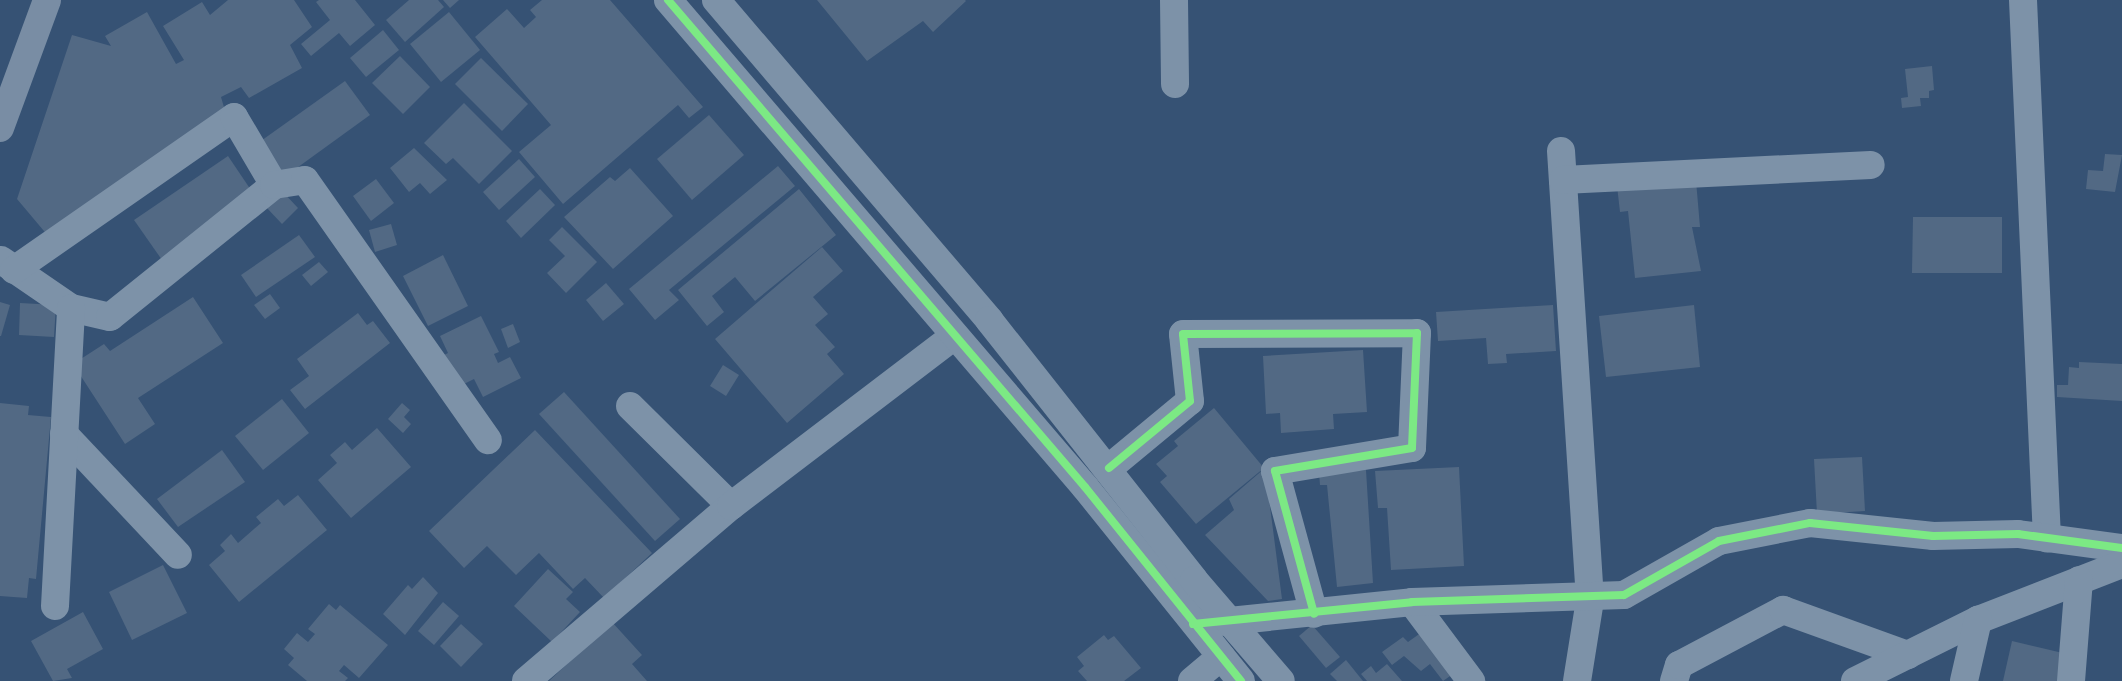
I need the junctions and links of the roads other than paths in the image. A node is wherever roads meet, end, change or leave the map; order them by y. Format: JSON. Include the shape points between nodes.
{"nodes":[{"id":1,"x":47,"y":0,"type":"edge"},
{"id":2,"x":668,"y":0,"type":"edge"},
{"id":3,"x":716,"y":0,"type":"edge"},
{"id":4,"x":1174,"y":0,"type":"edge"},
{"id":5,"x":2023,"y":0,"type":"edge"},
{"id":6,"x":1175,"y":84,"type":"dead end"},
{"id":7,"x":0,"y":128,"type":"edge"},
{"id":8,"x":1561,"y":151,"type":"dead end"},
{"id":9,"x":1871,"y":165,"type":"dead end"},
{"id":10,"x":1563,"y":180,"type":"junction"},
{"id":11,"x":274,"y":185,"type":"junction"},
{"id":12,"x":7,"y":265,"type":"edge"},
{"id":13,"x":71,"y":308,"type":"junction"},
{"id":14,"x":954,"y":336,"type":"junction"},
{"id":15,"x":630,"y":406,"type":"dead end"},
{"id":16,"x":64,"y":434,"type":"junction"},
{"id":17,"x":488,"y":440,"type":"dead end"},
{"id":18,"x":1109,"y":468,"type":"junction"},
{"id":19,"x":731,"y":506,"type":"junction"},
{"id":20,"x":2047,"y":538,"type":"junction"},
{"id":21,"x":2122,"y":548,"type":"edge"},
{"id":22,"x":178,"y":555,"type":"dead end"},
{"id":23,"x":2122,"y":564,"type":"edge"},
{"id":24,"x":2079,"y":580,"type":"junction"},
{"id":25,"x":1590,"y":600,"type":"junction"},
{"id":26,"x":1412,"y":602,"type":"junction"},
{"id":27,"x":55,"y":606,"type":"dead end"},
{"id":28,"x":1314,"y":614,"type":"junction"},
{"id":29,"x":1978,"y":620,"type":"junction"},
{"id":30,"x":1231,"y":622,"type":"junction"},
{"id":31,"x":1193,"y":624,"type":"junction"},
{"id":32,"x":1908,"y":655,"type":"junction"},
{"id":33,"x":1221,"y":657,"type":"junction"},
{"id":34,"x":526,"y":681,"type":"edge"},
{"id":35,"x":1192,"y":681,"type":"edge"},
{"id":36,"x":1241,"y":681,"type":"edge"},
{"id":37,"x":1281,"y":681,"type":"edge"},
{"id":38,"x":1471,"y":681,"type":"edge"},
{"id":39,"x":1577,"y":681,"type":"edge"},
{"id":40,"x":1674,"y":681,"type":"edge"},
{"id":41,"x":1855,"y":681,"type":"edge"},
{"id":42,"x":1964,"y":681,"type":"edge"},
{"id":43,"x":2071,"y":681,"type":"edge"}],
"edges":[{"from":1,"to":7,"type":"main road"},
{"from":2,"to":14,"type":"street"},
{"from":3,"to":18,"type":"street"},
{"from":4,"to":6,"type":"street"},
{"from":5,"to":20,"type":"street"},
{"from":8,"to":10,"type":"street"},
{"from":9,"to":10,"type":"street"},
{"from":10,"to":25,"type":"street"},
{"from":11,"to":12,"type":"street","via":[[234,117]]},
{"from":11,"to":13,"type":"street","via":[[110,317]]},
{"from":11,"to":17,"type":"street","via":[[305,180]]},
{"from":12,"to":13,"type":"street"},
{"from":13,"to":16,"type":"street"},
{"from":14,"to":19,"type":"street"},
{"from":14,"to":31,"type":"street","via":[[1085,487]]},
{"from":15,"to":19,"type":"street"},
{"from":16,"to":22,"type":"street"},
{"from":16,"to":27,"type":"street"},
{"from":18,"to":28,"type":"street","via":[[1190,401],[1183,334],[1417,333],[1412,448],[1275,472]]},
{"from":18,"to":30,"type":"street"},
{"from":19,"to":34,"type":"street"},
{"from":20,"to":21,"type":"street"},
{"from":20,"to":25,"type":"street","via":[[2018,534],[1933,536],[1810,523],[1719,541],[1624,595]]},
{"from":23,"to":24,"type":"street"},
{"from":24,"to":29,"type":"street"},
{"from":24,"to":43,"type":"street"},
{"from":25,"to":26,"type":"street"},
{"from":25,"to":39,"type":"street"},
{"from":26,"to":28,"type":"street"},
{"from":26,"to":38,"type":"street"},
{"from":28,"to":30,"type":"street"},
{"from":29,"to":32,"type":"street"},
{"from":29,"to":42,"type":"street"},
{"from":30,"to":31,"type":"street"},
{"from":30,"to":37,"type":"street"},
{"from":31,"to":33,"type":"street"},
{"from":32,"to":40,"type":"street","via":[[1783,610],[1678,665]]},
{"from":32,"to":41,"type":"street"},
{"from":33,"to":35,"type":"street"},
{"from":33,"to":36,"type":"street"}]}
